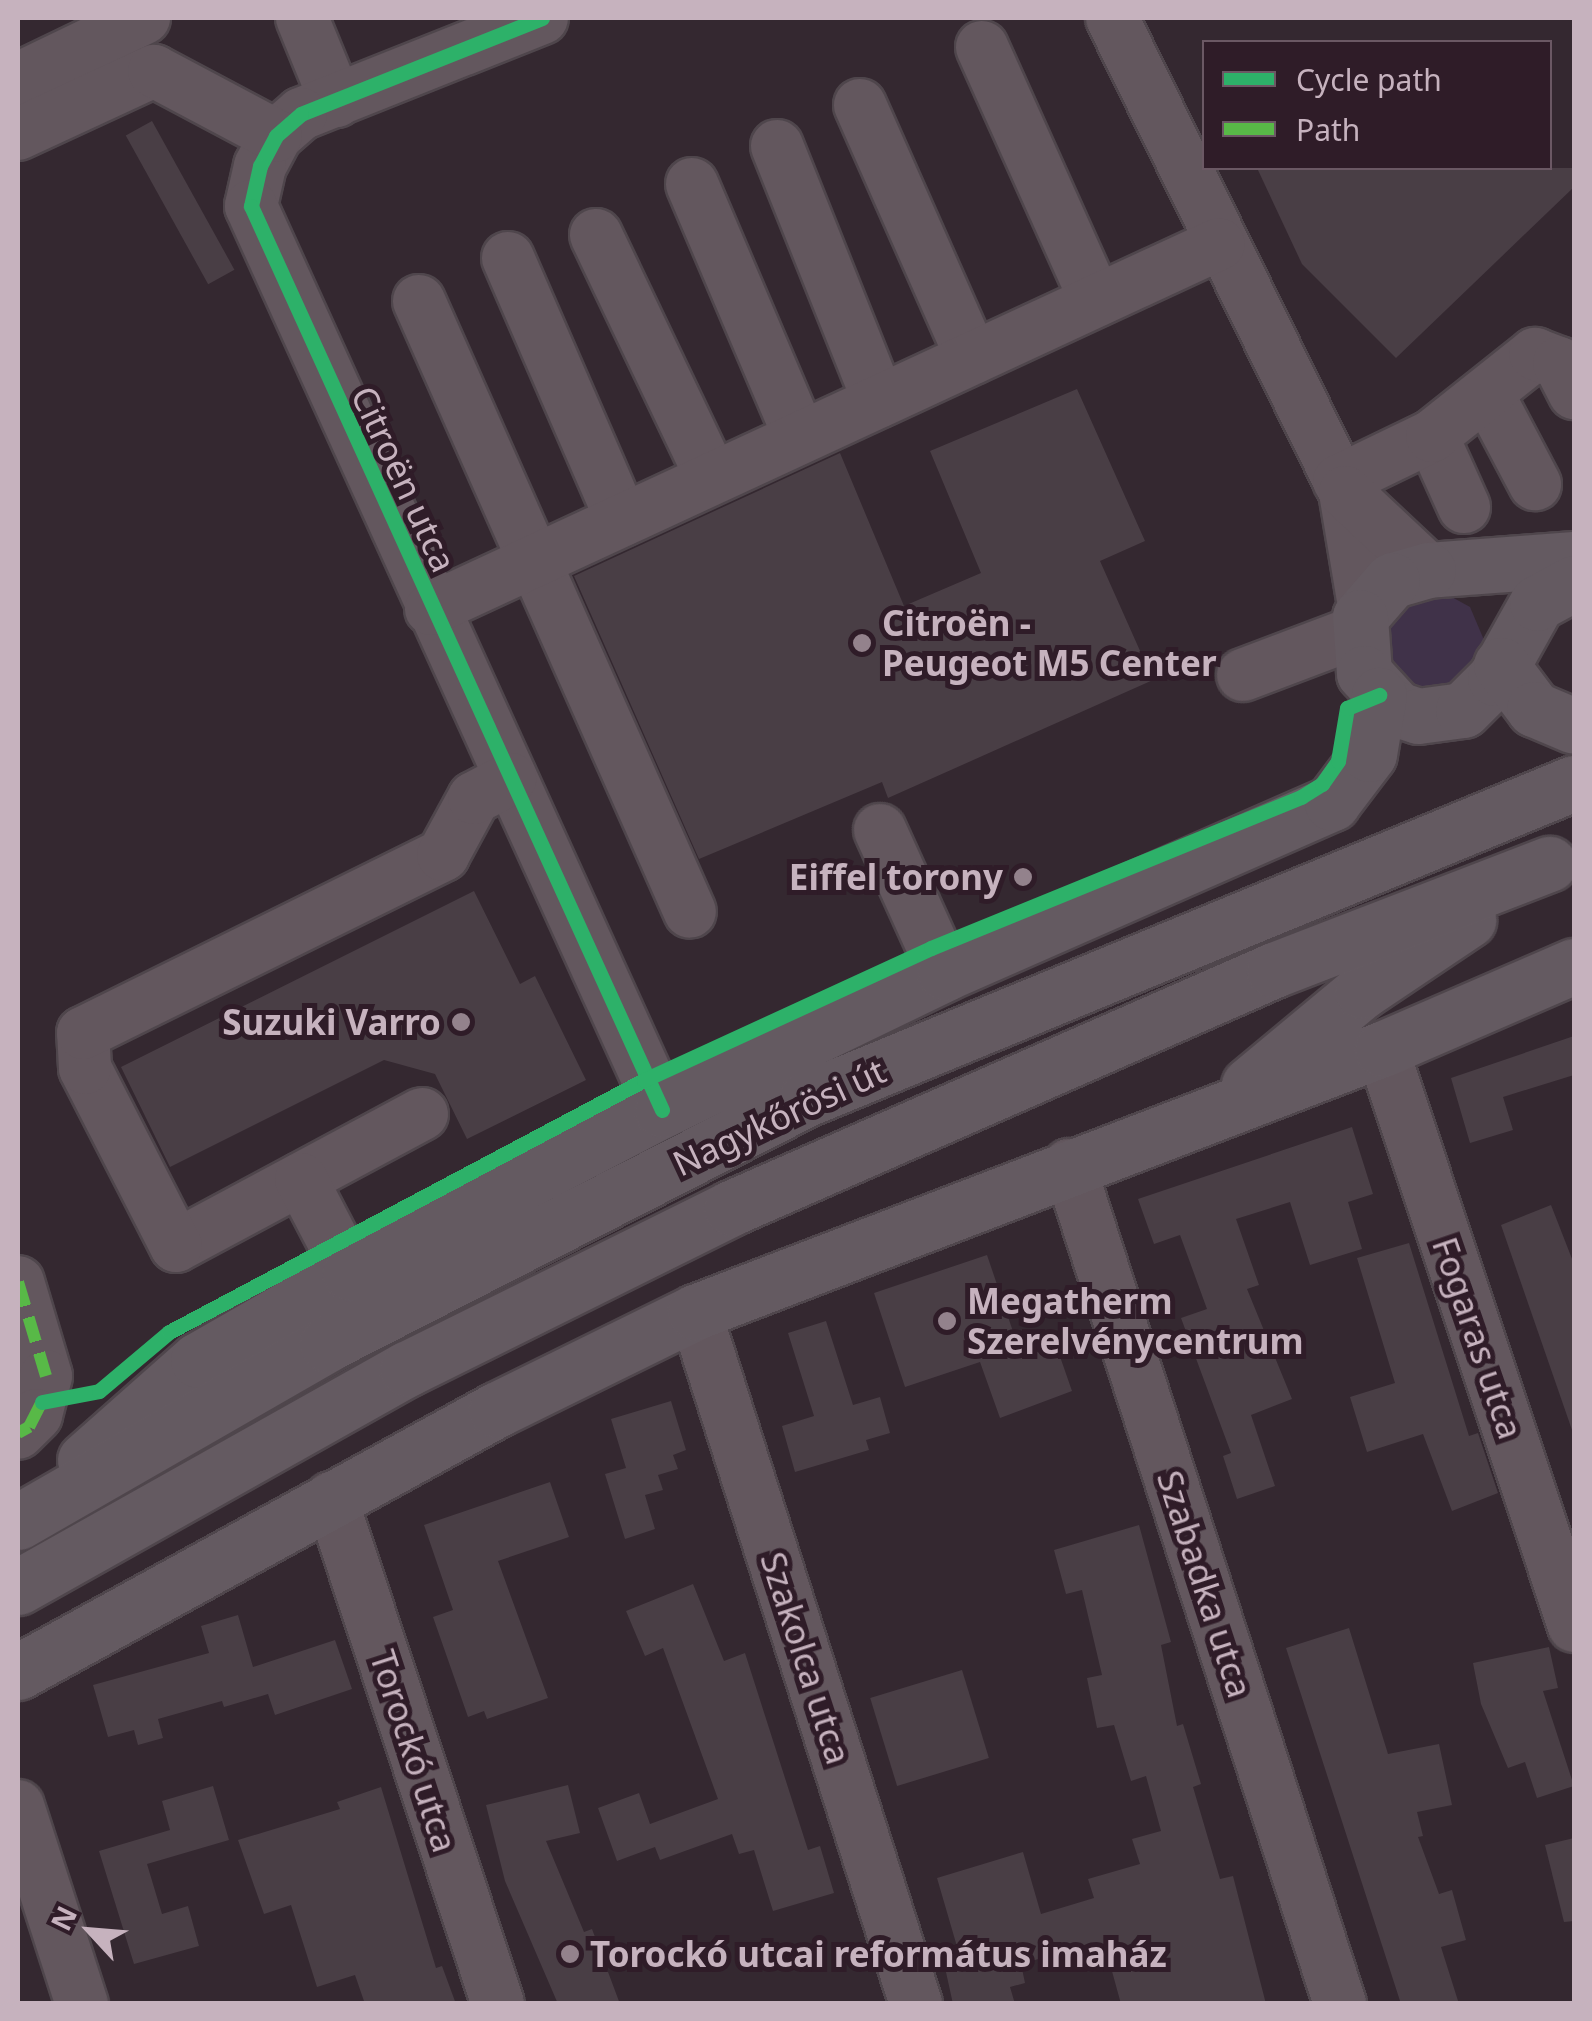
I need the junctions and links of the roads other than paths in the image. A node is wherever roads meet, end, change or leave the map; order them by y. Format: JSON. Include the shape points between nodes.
{"nodes":[{"id":1,"x":144,"y":18,"type":"edge"},
{"id":2,"x":302,"y":18,"type":"edge"},
{"id":3,"x":542,"y":18,"type":"edge"},
{"id":4,"x":1112,"y":18,"type":"edge"},
{"id":5,"x":982,"y":47,"type":"dead end"},
{"id":6,"x":107,"y":55,"type":"edge"},
{"id":7,"x":18,"y":79,"type":"edge"},
{"id":8,"x":336,"y":101,"type":"junction"},
{"id":9,"x":860,"y":105,"type":"dead end"},
{"id":10,"x":18,"y":134,"type":"edge"},
{"id":11,"x":276,"y":136,"type":"junction"},
{"id":12,"x":776,"y":146,"type":"dead end"},
{"id":13,"x":692,"y":184,"type":"dead end"},
{"id":14,"x":596,"y":235,"type":"dead end"},
{"id":15,"x":1219,"y":244,"type":"junction"},
{"id":16,"x":508,"y":258,"type":"dead end"},
{"id":17,"x":1096,"y":300,"type":"junction"},
{"id":18,"x":418,"y":301,"type":"dead end"},
{"id":19,"x":972,"y":358,"type":"junction"},
{"id":20,"x":1574,"y":393,"type":"edge"},
{"id":21,"x":1488,"y":395,"type":"junction"},
{"id":22,"x":879,"y":401,"type":"junction"},
{"id":23,"x":1432,"y":436,"type":"junction"},
{"id":24,"x":800,"y":437,"type":"junction"},
{"id":25,"x":712,"y":478,"type":"junction"},
{"id":26,"x":1535,"y":484,"type":"dead end"},
{"id":27,"x":1342,"y":486,"type":"junction"},
{"id":28,"x":1464,"y":507,"type":"dead end"},
{"id":29,"x":622,"y":520,"type":"junction"},
{"id":30,"x":1574,"y":559,"type":"edge"},
{"id":31,"x":534,"y":560,"type":"junction"},
{"id":32,"x":1437,"y":571,"type":"junction"},
{"id":33,"x":1574,"y":583,"type":"edge"},
{"id":34,"x":431,"y":609,"type":"junction"},
{"id":35,"x":1360,"y":619,"type":"junction"},
{"id":36,"x":1502,"y":661,"type":"junction"},
{"id":37,"x":1243,"y":675,"type":"dead end"},
{"id":38,"x":1378,"y":695,"type":"junction"},
{"id":39,"x":1574,"y":726,"type":"edge"},
{"id":40,"x":510,"y":779,"type":"junction"},
{"id":41,"x":1574,"y":783,"type":"edge"},
{"id":42,"x":880,"y":830,"type":"dead end"},
{"id":43,"x":1561,"y":860,"type":"edge"},
{"id":44,"x":690,"y":912,"type":"dead end"},
{"id":45,"x":1574,"y":966,"type":"edge"},
{"id":46,"x":945,"y":973,"type":"junction"},
{"id":47,"x":1382,"y":1049,"type":"junction"},
{"id":48,"x":662,"y":1110,"type":"junction"},
{"id":49,"x":1216,"y":1112,"type":"junction"},
{"id":50,"x":422,"y":1114,"type":"dead end"},
{"id":51,"x":1070,"y":1166,"type":"junction"},
{"id":52,"x":301,"y":1179,"type":"junction"},
{"id":53,"x":350,"y":1273,"type":"junction"},
{"id":54,"x":18,"y":1282,"type":"edge"},
{"id":55,"x":695,"y":1312,"type":"junction"},
{"id":56,"x":35,"y":1403,"type":"edge"},
{"id":57,"x":331,"y":1498,"type":"junction"},
{"id":58,"x":24,"y":1518,"type":"edge"},
{"id":59,"x":18,"y":1588,"type":"edge"},
{"id":60,"x":1574,"y":1626,"type":"edge"},
{"id":61,"x":18,"y":1672,"type":"edge"},
{"id":62,"x":18,"y":1806,"type":"edge"},
{"id":63,"x":82,"y":2004,"type":"edge"},
{"id":64,"x":498,"y":2004,"type":"edge"},
{"id":65,"x":916,"y":2004,"type":"edge"},
{"id":66,"x":1340,"y":2004,"type":"edge"}],
"edges":[{"from":1,"to":6,"type":"street"},
{"from":2,"to":8,"type":"street"},
{"from":3,"to":8,"type":"street"},
{"from":4,"to":15,"type":"street"},
{"from":5,"to":17,"type":"street"},
{"from":6,"to":7,"type":"street"},
{"from":6,"to":10,"type":"street"},
{"from":6,"to":11,"type":"street","via":[[169,75]]},
{"from":8,"to":11,"type":"street","via":[[301,114]]},
{"from":9,"to":19,"type":"street"},
{"from":11,"to":34,"type":"street","name":"Citroën utca","via":[[253,187],[256,226]]},
{"from":12,"to":22,"type":"street"},
{"from":13,"to":24,"type":"street"},
{"from":14,"to":25,"type":"street"},
{"from":15,"to":17,"type":"street"},
{"from":15,"to":27,"type":"street"},
{"from":16,"to":29,"type":"street"},
{"from":17,"to":19,"type":"street"},
{"from":18,"to":31,"type":"street"},
{"from":19,"to":22,"type":"street"},
{"from":20,"to":21,"type":"street","via":[[1559,363],[1535,354]]},
{"from":21,"to":23,"type":"street"},
{"from":21,"to":26,"type":"street"},
{"from":22,"to":24,"type":"street"},
{"from":23,"to":27,"type":"street"},
{"from":23,"to":28,"type":"street"},
{"from":24,"to":25,"type":"street"},
{"from":25,"to":29,"type":"street"},
{"from":27,"to":32,"type":"street"},
{"from":27,"to":35,"type":"street"},
{"from":29,"to":31,"type":"street"},
{"from":30,"to":32,"type":"main road"},
{"from":31,"to":34,"type":"street"},
{"from":31,"to":44,"type":"street"},
{"from":32,"to":35,"type":"main road","via":[[1392,580]]},
{"from":32,"to":36,"type":"main road","via":[[1490,600],[1502,627]]},
{"from":33,"to":36,"type":"main road","via":[[1537,603]]},
{"from":34,"to":40,"type":"street","name":"Citroën utca"},
{"from":35,"to":37,"type":"street"},
{"from":35,"to":38,"type":"main road","via":[[1364,673]]},
{"from":36,"to":38,"type":"main road","via":[[1482,697],[1441,717],[1408,713]]},
{"from":36,"to":39,"type":"main road","via":[[1534,709]]},
{"from":38,"to":46,"type":"main road","via":[[1368,754],[1332,803]]},
{"from":40,"to":48,"type":"street","name":"Citroën utca"},
{"from":40,"to":52,"type":"street","via":[[474,798],[443,855],[83,1033],[85,1068],[176,1246]]},
{"from":41,"to":58,"type":"main road","name":"Nagykőrösi út","via":[[806,1099],[327,1344]]},
{"from":42,"to":46,"type":"street"},
{"from":43,"to":49,"type":"main road","via":[[1362,990]]},
{"from":43,"to":59,"type":"main road","name":"Nagykőrösi út","via":[[1274,970],[731,1208],[407,1369]]},
{"from":45,"to":47,"type":"main road"},
{"from":46,"to":48,"type":"main road"},
{"from":47,"to":49,"type":"main road"},
{"from":47,"to":60,"type":"street","name":"Fogaras utca"},
{"from":48,"to":53,"type":"main road"},
{"from":49,"to":51,"type":"main road"},
{"from":50,"to":52,"type":"street"},
{"from":51,"to":55,"type":"main road"},
{"from":51,"to":66,"type":"street","name":"Szabadka utca"},
{"from":52,"to":53,"type":"street"},
{"from":53,"to":58,"type":"main road","via":[[198,1360]]},
{"from":54,"to":56,"type":"street"},
{"from":55,"to":57,"type":"main road"},
{"from":55,"to":65,"type":"street","name":"Szakolca utca"},
{"from":57,"to":61,"type":"main road"},
{"from":57,"to":64,"type":"street","name":"Torockó utca"},
{"from":62,"to":63,"type":"street"}]}
